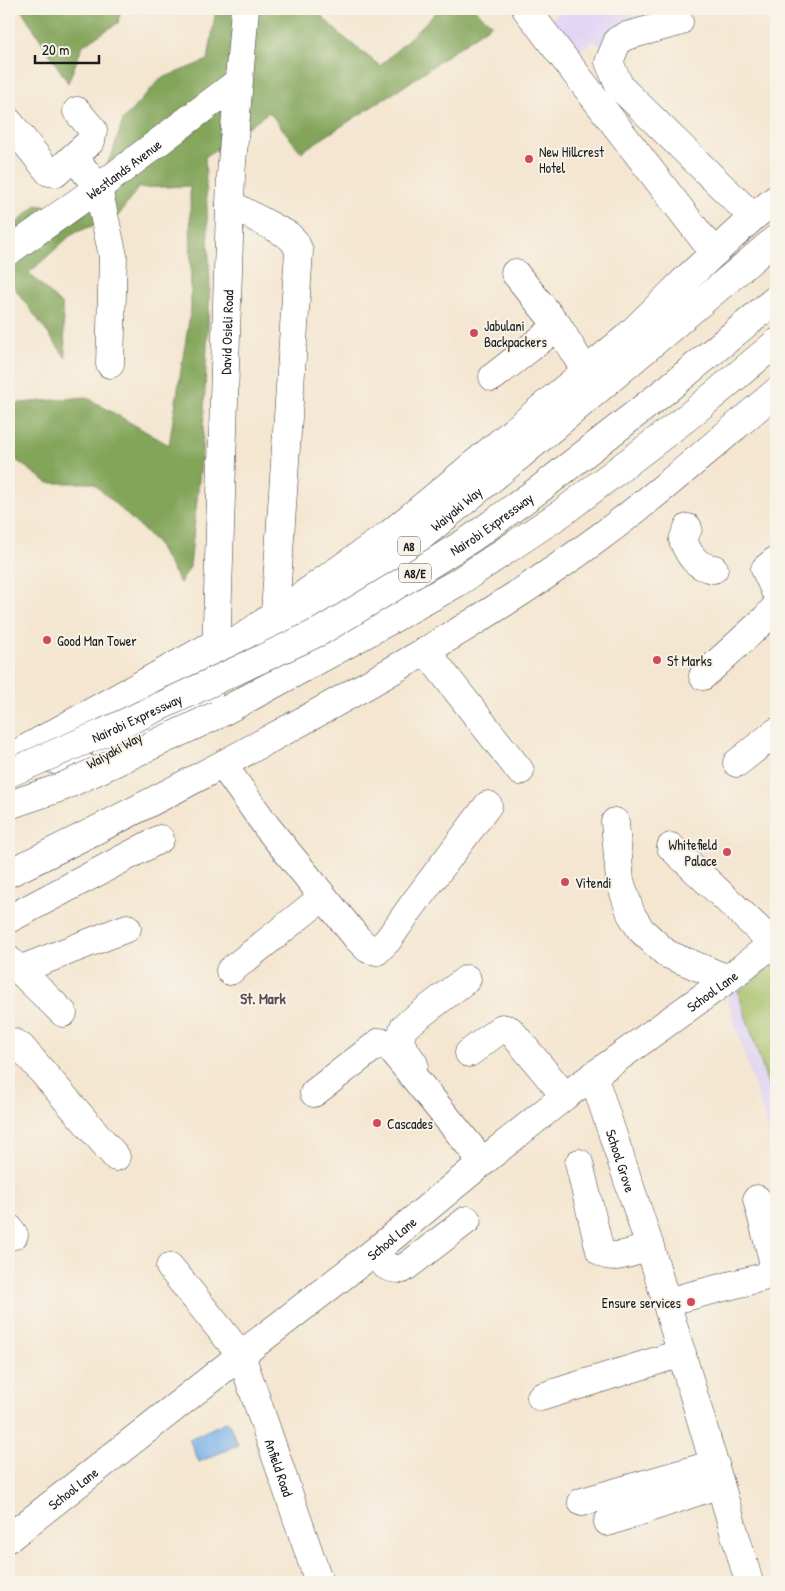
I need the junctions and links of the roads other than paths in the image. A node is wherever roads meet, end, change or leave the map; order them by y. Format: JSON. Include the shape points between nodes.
{"nodes":[{"id":1,"x":245,"y":9,"type":"edge"},
{"id":2,"x":526,"y":9,"type":"edge"},
{"id":3,"x":679,"y":22,"type":"dead end"},
{"id":4,"x":238,"y":82,"type":"junction"},
{"id":5,"x":77,"y":111,"type":"dead end"},
{"id":6,"x":9,"y":122,"type":"edge"},
{"id":7,"x":74,"y":157,"type":"junction"},
{"id":8,"x":98,"y":188,"type":"junction"},
{"id":9,"x":776,"y":199,"type":"edge"},
{"id":10,"x":230,"y":204,"type":"junction"},
{"id":11,"x":753,"y":217,"type":"junction"},
{"id":12,"x":776,"y":239,"type":"edge"},
{"id":13,"x":9,"y":252,"type":"edge"},
{"id":14,"x":714,"y":253,"type":"junction"},
{"id":15,"x":516,"y":273,"type":"dead end"},
{"id":16,"x":776,"y":299,"type":"edge"},
{"id":17,"x":558,"y":326,"type":"junction"},
{"id":18,"x":776,"y":342,"type":"edge"},
{"id":19,"x":110,"y":364,"type":"dead end"},
{"id":20,"x":586,"y":372,"type":"junction"},
{"id":21,"x":494,"y":377,"type":"dead end"},
{"id":22,"x":776,"y":392,"type":"edge"},
{"id":23,"x":688,"y":528,"type":"dead end"},
{"id":24,"x":776,"y":560,"type":"edge"},
{"id":25,"x":714,"y":569,"type":"dead end"},
{"id":26,"x":776,"y":593,"type":"edge"},
{"id":27,"x":776,"y":607,"type":"edge"},
{"id":28,"x":275,"y":613,"type":"junction"},
{"id":29,"x":216,"y":650,"type":"junction"},
{"id":30,"x":426,"y":651,"type":"junction"},
{"id":31,"x":702,"y":676,"type":"dead end"},
{"id":32,"x":173,"y":717,"type":"junction"},
{"id":33,"x":776,"y":732,"type":"edge"},
{"id":34,"x":13,"y":760,"type":"edge"},
{"id":35,"x":737,"y":763,"type":"dead end"},
{"id":36,"x":223,"y":765,"type":"junction"},
{"id":37,"x":84,"y":767,"type":"junction"},
{"id":38,"x":520,"y":771,"type":"dead end"},
{"id":39,"x":9,"y":805,"type":"edge"},
{"id":40,"x":488,"y":805,"type":"dead end"},
{"id":41,"x":615,"y":822,"type":"dead end"},
{"id":42,"x":160,"y":839,"type":"dead end"},
{"id":43,"x":671,"y":847,"type":"dead end"},
{"id":44,"x":9,"y":873,"type":"edge"},
{"id":45,"x":323,"y":897,"type":"junction"},
{"id":46,"x":10,"y":918,"type":"edge"},
{"id":47,"x":127,"y":928,"type":"dead end"},
{"id":48,"x":775,"y":942,"type":"edge"},
{"id":49,"x":14,"y":965,"type":"edge"},
{"id":50,"x":230,"y":971,"type":"dead end"},
{"id":51,"x":467,"y":979,"type":"dead end"},
{"id":52,"x":728,"y":979,"type":"junction"},
{"id":53,"x":63,"y":1013,"type":"dead end"},
{"id":54,"x":9,"y":1042,"type":"edge"},
{"id":55,"x":469,"y":1053,"type":"dead end"},
{"id":56,"x":593,"y":1075,"type":"junction"},
{"id":57,"x":314,"y":1093,"type":"dead end"},
{"id":58,"x":565,"y":1096,"type":"junction"},
{"id":59,"x":116,"y":1157,"type":"dead end"},
{"id":60,"x":486,"y":1159,"type":"junction"},
{"id":61,"x":579,"y":1164,"type":"dead end"},
{"id":62,"x":757,"y":1199,"type":"dead end"},
{"id":63,"x":467,"y":1220,"type":"dead end"},
{"id":64,"x":650,"y":1247,"type":"junction"},
{"id":65,"x":373,"y":1253,"type":"junction"},
{"id":66,"x":170,"y":1267,"type":"dead end"},
{"id":67,"x":666,"y":1302,"type":"junction"},
{"id":68,"x":682,"y":1353,"type":"junction"},
{"id":69,"x":241,"y":1354,"type":"junction"},
{"id":70,"x":541,"y":1397,"type":"dead end"},
{"id":71,"x":717,"y":1474,"type":"junction"},
{"id":72,"x":582,"y":1502,"type":"dead end"},
{"id":73,"x":608,"y":1522,"type":"dead end"},
{"id":74,"x":9,"y":1538,"type":"edge"},
{"id":75,"x":318,"y":1582,"type":"edge"},
{"id":76,"x":749,"y":1582,"type":"edge"}],
"edges":[{"from":1,"to":4,"type":"main road","name":"David Osieli Road"},
{"from":2,"to":14,"type":"main road"},
{"from":3,"to":11,"type":"main road","via":[[618,40],[609,62],[620,87]]},
{"from":4,"to":8,"type":"main road","name":"Westlands Avenue"},
{"from":4,"to":10,"type":"main road","name":"David Osieli Road"},
{"from":5,"to":7,"type":"main road","via":[[93,130],[93,136]]},
{"from":6,"to":7,"type":"main road","via":[[50,172],[56,173]]},
{"from":7,"to":8,"type":"main road"},
{"from":8,"to":13,"type":"main road","name":"Westlands Avenue"},
{"from":8,"to":19,"type":"main road","via":[[113,256]]},
{"from":9,"to":11,"type":"main road"},
{"from":10,"to":28,"type":"main road","via":[[288,235],[299,251]]},
{"from":10,"to":29,"type":"main road","name":"David Osieli Road"},
{"from":11,"to":14,"type":"main road"},
{"from":12,"to":32,"type":"main road","name":"Waiyaki Way","number":"A8","via":[[394,559]]},
{"from":14,"to":20,"type":"main road"},
{"from":15,"to":17,"type":"main road"},
{"from":16,"to":34,"type":"main road","name":"Nairobi Expressway","number":"A8/E","bridge":true,"via":[[670,388],[541,488],[472,538],[402,582],[320,631],[103,733]]},
{"from":17,"to":20,"type":"main road"},
{"from":17,"to":21,"type":"main road"},
{"from":18,"to":39,"type":"main road","number":"A8/E","bridge":true,"via":[[690,414],[563,512],[457,583],[217,715],[62,787]]},
{"from":20,"to":28,"type":"main road","via":[[391,533]]},
{"from":22,"to":30,"type":"main road","via":[[600,537],[512,598]]},
{"from":23,"to":25,"type":"main road","via":[[683,540],[689,555],[698,564]]},
{"from":24,"to":26,"type":"main road","via":[[765,569]]},
{"from":27,"to":31,"type":"main road"},
{"from":28,"to":29,"type":"main road"},
{"from":29,"to":32,"type":"main road","via":[[182,688]]},
{"from":29,"to":34,"type":"main road"},
{"from":30,"to":36,"type":"main road"},
{"from":30,"to":38,"type":"main road"},
{"from":32,"to":37,"type":"main road","name":"Waiyaki Way","number":"A8"},
{"from":33,"to":35,"type":"main road"},
{"from":34,"to":37,"type":"main road"},
{"from":36,"to":44,"type":"main road"},
{"from":36,"to":45,"type":"main road"},
{"from":37,"to":39,"type":"main road","name":"Waiyaki Way","number":"A8"},
{"from":40,"to":45,"type":"main road","via":[[388,940],[376,951],[357,938]]},
{"from":41,"to":52,"type":"main road","via":[[620,881],[631,914],[641,930],[667,954]]},
{"from":42,"to":46,"type":"main road"},
{"from":43,"to":48,"type":"main road"},
{"from":45,"to":50,"type":"main road"},
{"from":47,"to":49,"type":"main road"},
{"from":48,"to":52,"type":"main road","name":"School Lane"},
{"from":49,"to":53,"type":"main road"},
{"from":51,"to":60,"type":"main road","via":[[404,1027],[399,1042]]},
{"from":52,"to":56,"type":"main road","name":"School Lane"},
{"from":54,"to":59,"type":"main road","via":[[21,1047]]},
{"from":55,"to":58,"type":"main road","via":[[502,1028],[510,1030]]},
{"from":56,"to":58,"type":"main road","name":"School Lane"},
{"from":56,"to":64,"type":"main road","name":"School Grove"},
{"from":57,"to":60,"type":"main road","via":[[380,1042],[386,1043]]},
{"from":58,"to":60,"type":"main road","name":"School Lane"},
{"from":60,"to":65,"type":"main road","name":"School Lane"},
{"from":61,"to":64,"type":"main road","via":[[600,1251],[613,1257]]},
{"from":62,"to":67,"type":"main road","via":[[774,1264],[766,1276]]},
{"from":63,"to":65,"type":"main road","via":[[403,1268],[383,1265]]},
{"from":64,"to":67,"type":"main road","name":"School Grove"},
{"from":65,"to":69,"type":"main road","name":"School Lane"},
{"from":66,"to":69,"type":"main road"},
{"from":67,"to":68,"type":"main road","name":"School Grove"},
{"from":68,"to":70,"type":"main road"},
{"from":68,"to":71,"type":"main road","name":"School Grove"},
{"from":69,"to":74,"type":"main road","name":"School Lane"},
{"from":69,"to":75,"type":"main road","name":"Anfield Road"},
{"from":71,"to":72,"type":"main road"},
{"from":71,"to":73,"type":"main road"},
{"from":71,"to":76,"type":"main road","name":"School Grove"}]}
